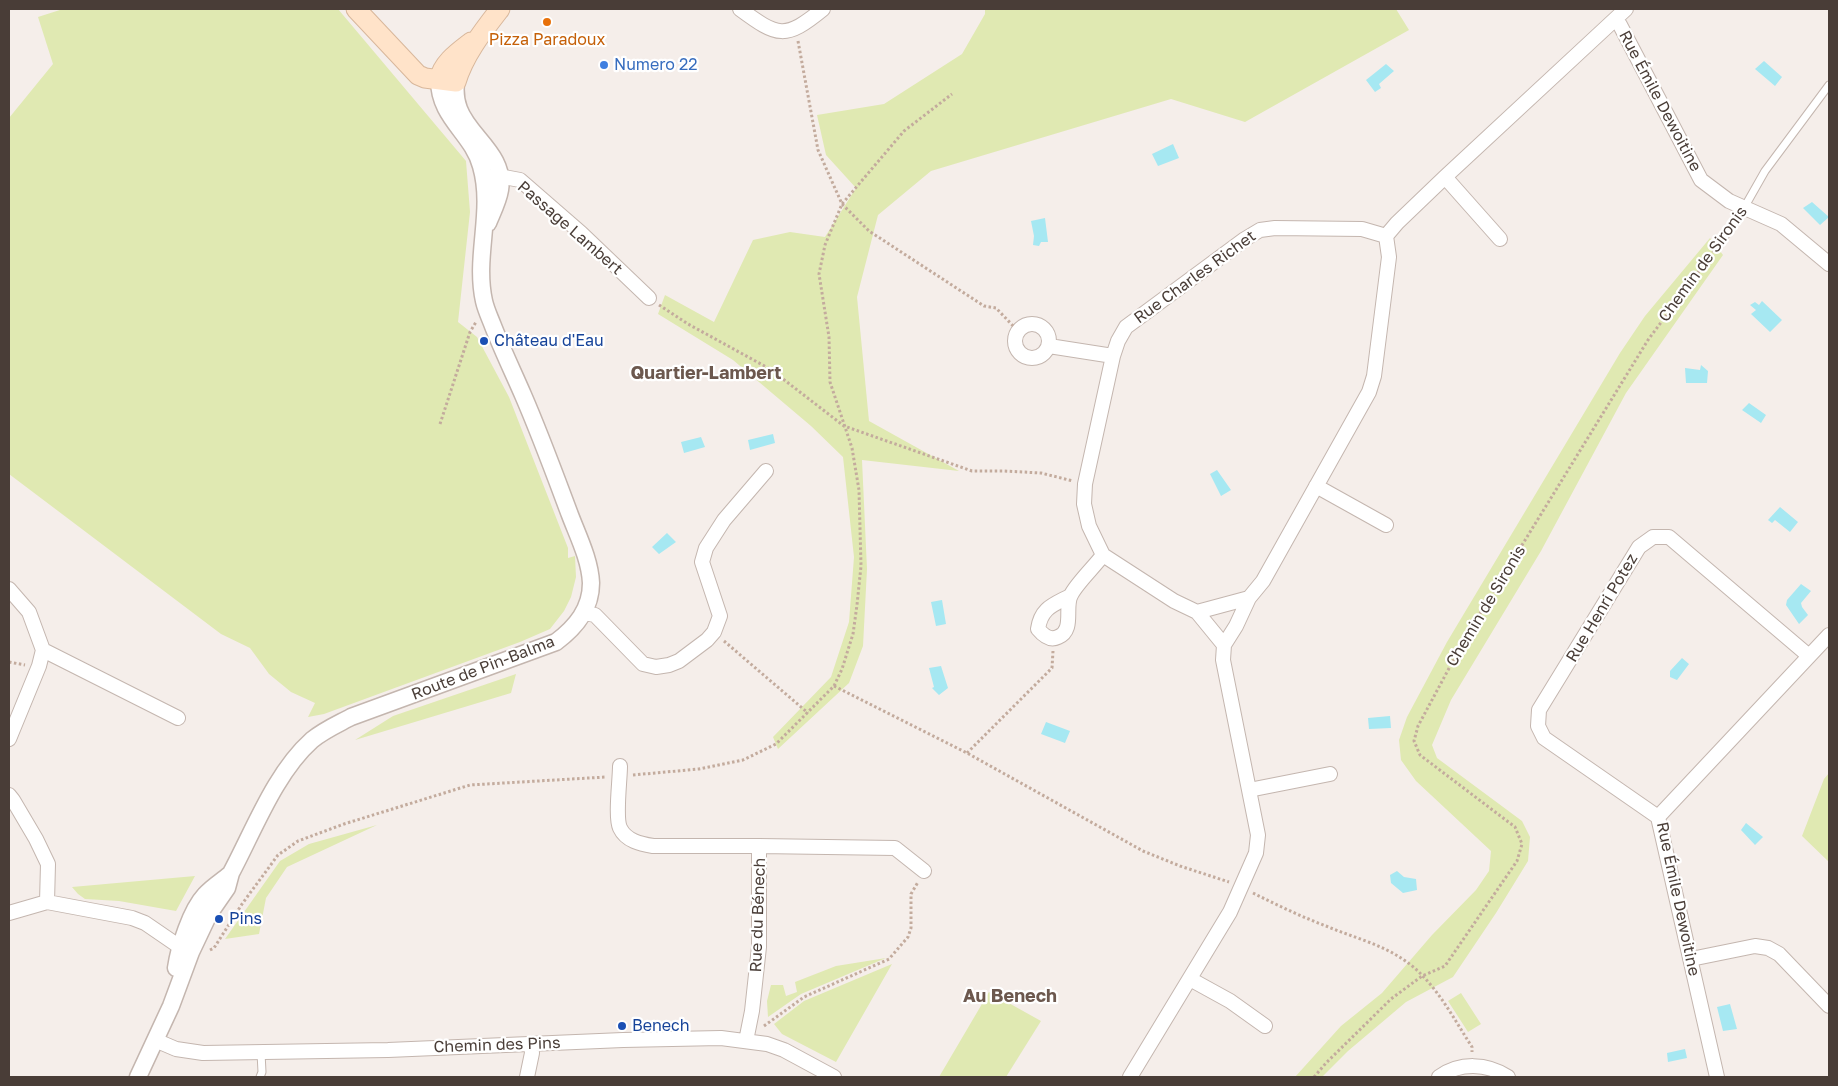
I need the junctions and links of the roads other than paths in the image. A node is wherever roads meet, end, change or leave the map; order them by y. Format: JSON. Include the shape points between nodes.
{"nodes":[{"id":1,"x":356,"y":9,"type":"edge"},
{"id":2,"x":500,"y":9,"type":"edge"},
{"id":3,"x":740,"y":9,"type":"edge"},
{"id":4,"x":823,"y":9,"type":"edge"},
{"id":5,"x":1626,"y":9,"type":"edge"},
{"id":6,"x":1615,"y":20,"type":"junction"},
{"id":7,"x":447,"y":81,"type":"junction"},
{"id":8,"x":1829,"y":85,"type":"edge"},
{"id":9,"x":492,"y":177,"type":"junction"},
{"id":10,"x":1444,"y":177,"type":"junction"},
{"id":11,"x":1744,"y":208,"type":"junction"},
{"id":12,"x":1386,"y":236,"type":"junction"},
{"id":13,"x":1500,"y":239,"type":"dead end"},
{"id":14,"x":1723,"y":239,"type":"road end"},
{"id":15,"x":1829,"y":264,"type":"edge"},
{"id":16,"x":649,"y":298,"type":"road end"},
{"id":17,"x":1049,"y":346,"type":"junction"},
{"id":18,"x":1113,"y":356,"type":"junction"},
{"id":19,"x":766,"y":471,"type":"dead end"},
{"id":20,"x":1316,"y":486,"type":"junction"},
{"id":21,"x":1386,"y":526,"type":"dead end"},
{"id":22,"x":1103,"y":555,"type":"junction"},
{"id":23,"x":9,"y":589,"type":"edge"},
{"id":24,"x":1070,"y":596,"type":"dead end"},
{"id":25,"x":1249,"y":598,"type":"junction"},
{"id":26,"x":1197,"y":612,"type":"junction"},
{"id":27,"x":584,"y":613,"type":"junction"},
{"id":28,"x":1829,"y":635,"type":"edge"},
{"id":29,"x":1224,"y":645,"type":"junction"},
{"id":30,"x":43,"y":650,"type":"junction"},
{"id":31,"x":1809,"y":656,"type":"junction"},
{"id":32,"x":178,"y":718,"type":"dead end"},
{"id":33,"x":9,"y":739,"type":"edge"},
{"id":34,"x":620,"y":766,"type":"dead end"},
{"id":35,"x":1330,"y":774,"type":"dead end"},
{"id":36,"x":1249,"y":790,"type":"junction"},
{"id":37,"x":9,"y":795,"type":"edge"},
{"id":38,"x":1658,"y":817,"type":"junction"},
{"id":39,"x":759,"y":846,"type":"junction"},
{"id":40,"x":924,"y":871,"type":"road end"},
{"id":41,"x":47,"y":902,"type":"junction"},
{"id":42,"x":9,"y":913,"type":"edge"},
{"id":43,"x":192,"y":951,"type":"junction"},
{"id":44,"x":1691,"y":958,"type":"junction"},
{"id":45,"x":1190,"y":979,"type":"junction"},
{"id":46,"x":1829,"y":1006,"type":"edge"},
{"id":47,"x":1265,"y":1026,"type":"dead end"},
{"id":48,"x":155,"y":1040,"type":"junction"},
{"id":49,"x":746,"y":1041,"type":"junction"},
{"id":50,"x":531,"y":1044,"type":"junction"},
{"id":51,"x":261,"y":1053,"type":"junction"},
{"id":52,"x":138,"y":1077,"type":"edge"},
{"id":53,"x":260,"y":1077,"type":"edge"},
{"id":54,"x":527,"y":1077,"type":"edge"},
{"id":55,"x":834,"y":1077,"type":"edge"},
{"id":56,"x":1130,"y":1077,"type":"edge"},
{"id":57,"x":1439,"y":1077,"type":"edge"},
{"id":58,"x":1508,"y":1077,"type":"edge"},
{"id":59,"x":1717,"y":1077,"type":"edge"}],
"edges":[{"from":1,"to":7,"type":"main road","via":[[414,72],[425,78]]},
{"from":2,"to":7,"type":"main road","via":[[480,35],[459,50],[444,67]]},
{"from":3,"to":4,"type":"street","via":[[775,31],[796,29]]},
{"from":5,"to":6,"type":"street"},
{"from":6,"to":10,"type":"street"},
{"from":6,"to":11,"type":"street","name":"Rue Émile Dewoitine","via":[[1701,180]]},
{"from":7,"to":9,"type":"street","name":"Route de Pin-Balma","via":[[440,96],[445,109]]},
{"from":8,"to":11,"type":"lane","name":"Chemin de Sironis","via":[[1766,171]]},
{"from":9,"to":16,"type":"street","name":"Passage Lambert","via":[[520,180]]},
{"from":9,"to":27,"type":"street","name":"Route de Pin-Balma","via":[[501,183],[499,197],[485,230],[480,264],[485,304],[529,409],[590,571],[590,595]]},
{"from":10,"to":12,"type":"street"},
{"from":10,"to":13,"type":"street"},
{"from":11,"to":14,"type":"lane","name":"Chemin de Sironis"},
{"from":11,"to":15,"type":"street","name":"Rue Émile Dewoitine","via":[[1781,224]]},
{"from":12,"to":18,"type":"street","name":"Rue Charles Richet","via":[[1362,229],[1260,230],[1126,327]]},
{"from":12,"to":20,"type":"street","via":[[1389,257],[1374,376],[1369,392]]},
{"from":17,"to":17,"type":"street","via":[[1049,336],[1044,328],[1035,324],[1026,325],[1018,331],[1015,339],[1021,354],[1028,357],[1037,357]]},
{"from":17,"to":18,"type":"street"},
{"from":18,"to":22,"type":"street","name":"Rue Charles Richet","via":[[1085,484],[1084,504]]},
{"from":19,"to":27,"type":"street","via":[[724,520],[706,548],[702,562],[720,616],[707,640],[679,661],[656,667],[643,664],[595,616]]},
{"from":20,"to":21,"type":"street"},
{"from":20,"to":25,"type":"street","via":[[1263,581]]},
{"from":22,"to":24,"type":"street"},
{"from":22,"to":26,"type":"street","via":[[1174,601]]},
{"from":23,"to":30,"type":"street","via":[[29,612]]},
{"from":25,"to":26,"type":"street"},
{"from":25,"to":29,"type":"street"},
{"from":26,"to":29,"type":"street"},
{"from":27,"to":43,"type":"street","name":"Route de Pin-Balma","via":[[556,642],[352,717],[328,728],[314,739],[278,782],[231,873],[227,888],[209,914]]},
{"from":28,"to":31,"type":"street","name":"Rue Émile Dewoitine"},
{"from":29,"to":36,"type":"street","via":[[1224,660]]},
{"from":30,"to":32,"type":"street"},
{"from":30,"to":33,"type":"street"},
{"from":31,"to":38,"type":"street","name":"Rue Émile Dewoitine"},
{"from":31,"to":38,"type":"street","name":"Rue Henri Potez","via":[[1670,537],[1653,537],[1638,547],[1539,710],[1538,726],[1544,738]]},
{"from":34,"to":39,"type":"street","name":"Rue du Bénech","via":[[618,814],[620,828],[629,838],[653,846]]},
{"from":35,"to":36,"type":"street"},
{"from":36,"to":45,"type":"street","via":[[1258,835],[1256,853],[1230,912]]},
{"from":37,"to":41,"type":"street","via":[[48,864]]},
{"from":38,"to":44,"type":"street","name":"Rue Émile Dewoitine"},
{"from":39,"to":40,"type":"street","via":[[895,848]]},
{"from":39,"to":49,"type":"street","name":"Rue du Bénech","via":[[759,947]]},
{"from":41,"to":42,"type":"street"},
{"from":41,"to":43,"type":"street","via":[[132,918]]},
{"from":43,"to":48,"type":"street","name":"Route de Pin-Balma","via":[[176,969],[177,988]]},
{"from":44,"to":46,"type":"street","via":[[1755,946],[1768,948],[1779,954]]},
{"from":44,"to":59,"type":"street","name":"Rue Émile Dewoitine"},
{"from":45,"to":47,"type":"street","via":[[1230,1001]]},
{"from":45,"to":56,"type":"street"},
{"from":48,"to":51,"type":"street","name":"Chemin des Pins","via":[[188,1052]]},
{"from":48,"to":52,"type":"street","name":"Route de Pin-Balma"},
{"from":49,"to":50,"type":"street","name":"Chemin des Pins","via":[[691,1038]]},
{"from":49,"to":55,"type":"street","name":"Chemin des Pins","via":[[784,1050]]},
{"from":50,"to":51,"type":"street","name":"Chemin des Pins"},
{"from":50,"to":54,"type":"street"},
{"from":51,"to":53,"type":"lane"},
{"from":57,"to":58,"type":"street","via":[[1454,1068],[1475,1066],[1491,1068]]}]}
